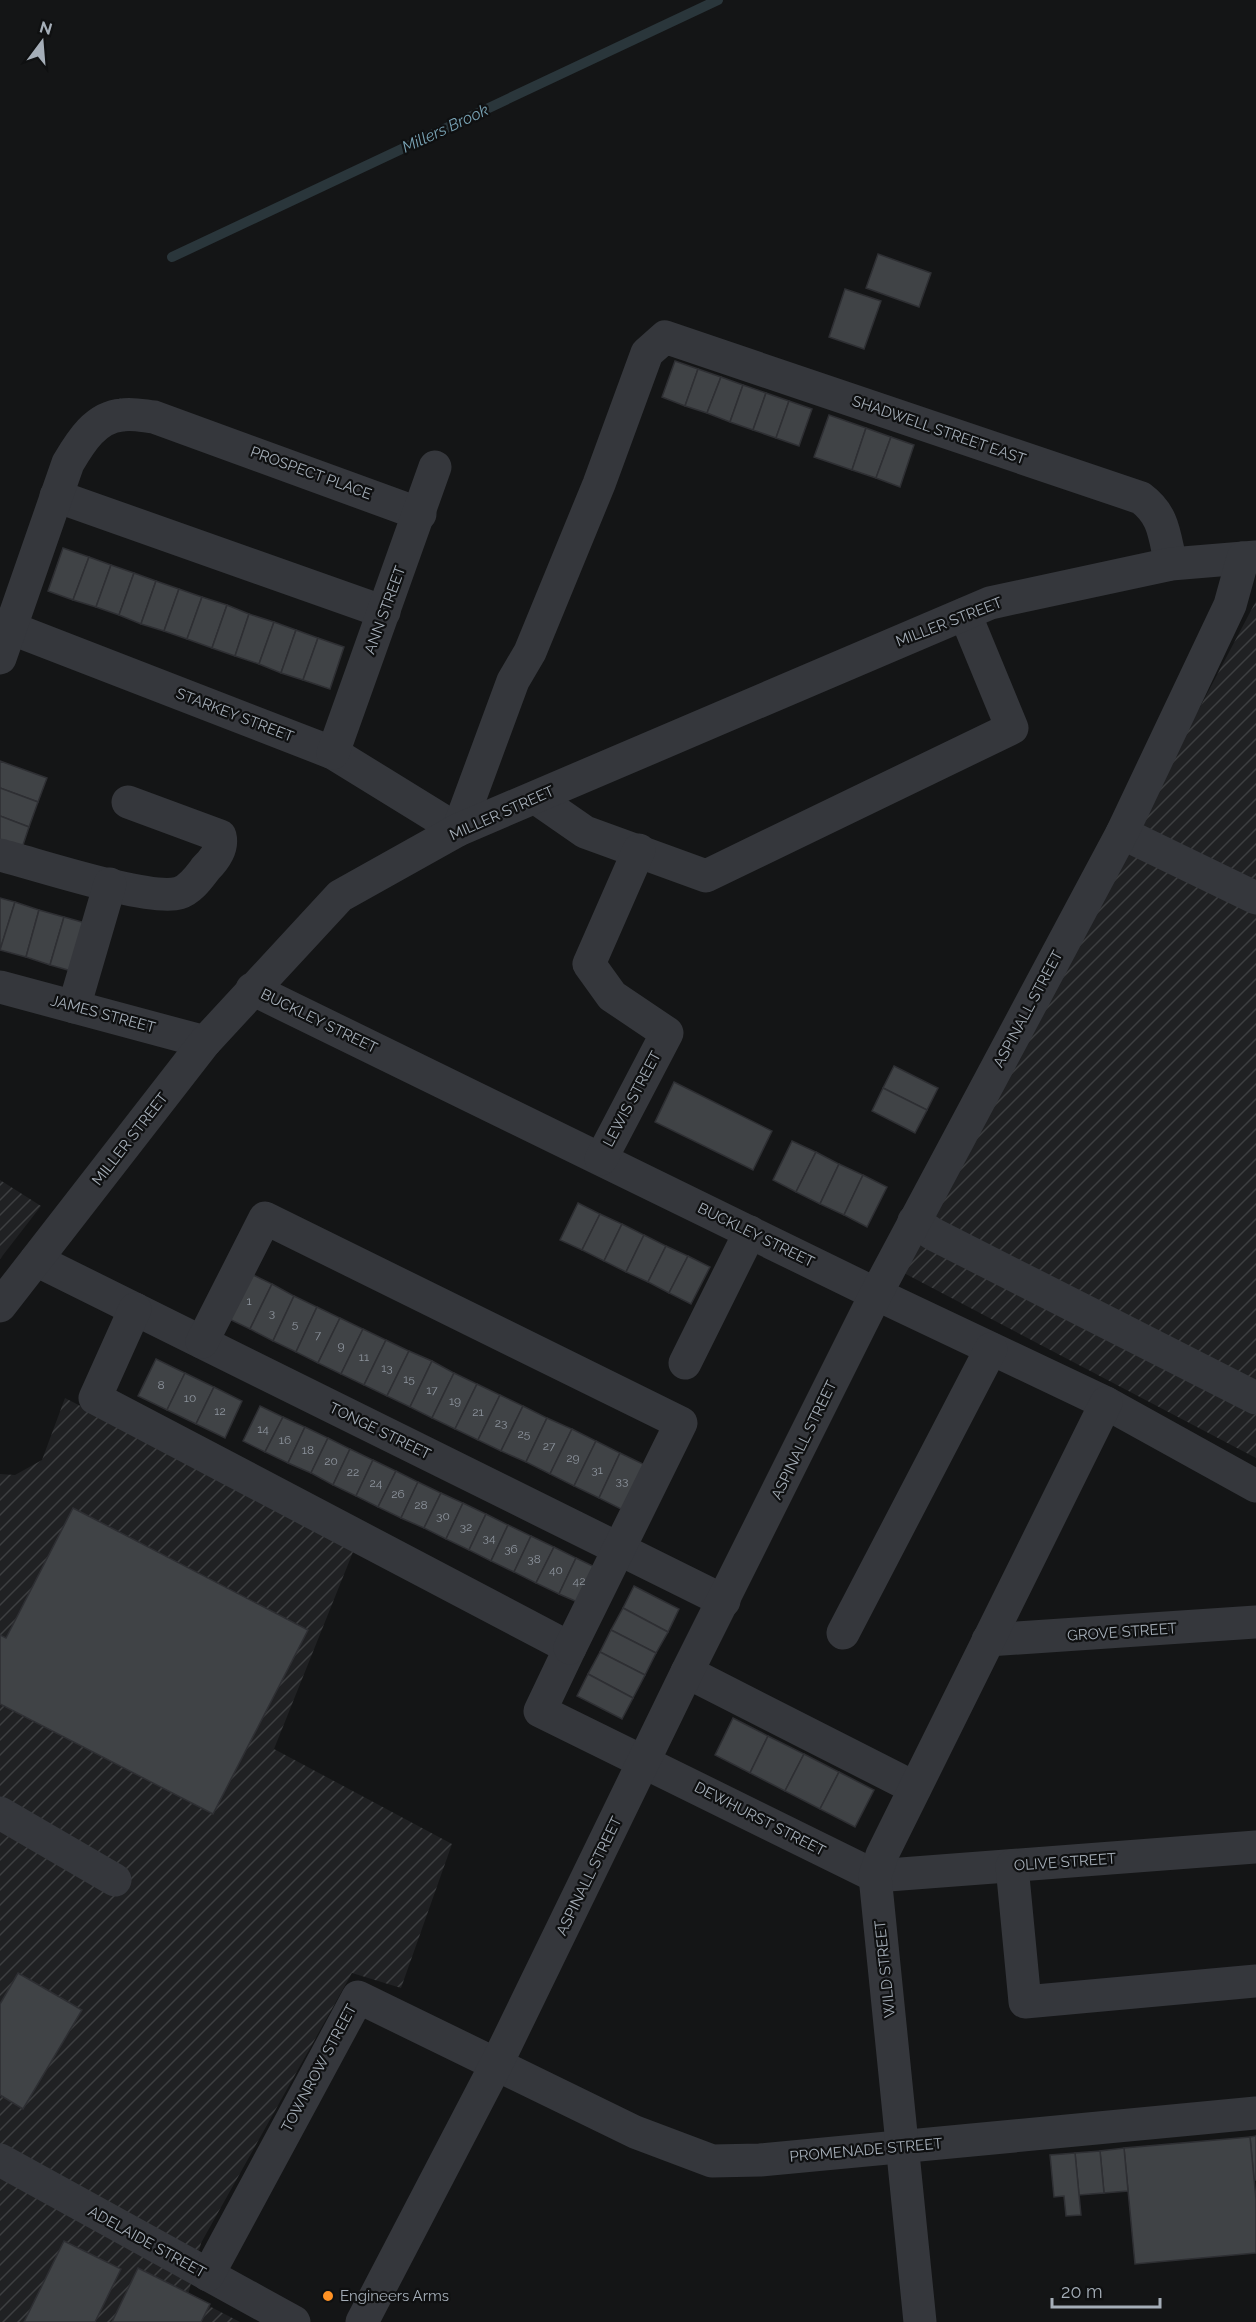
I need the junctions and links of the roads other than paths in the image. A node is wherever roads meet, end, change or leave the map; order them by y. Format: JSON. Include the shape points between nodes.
{"nodes":[{"id":1,"x":435,"y":467,"type":"dead end"},
{"id":2,"x":56,"y":496,"type":"junction"},
{"id":3,"x":420,"y":514,"type":"junction"},
{"id":4,"x":1250,"y":557,"type":"edge"},
{"id":5,"x":1171,"y":564,"type":"junction"},
{"id":6,"x":384,"y":612,"type":"junction"},
{"id":7,"x":964,"y":614,"type":"junction"},
{"id":8,"x":6,"y":626,"type":"edge"},
{"id":9,"x":0,"y":658,"type":"edge"},
{"id":10,"x":333,"y":753,"type":"junction"},
{"id":11,"x":536,"y":798,"type":"junction"},
{"id":12,"x":128,"y":802,"type":"dead end"},
{"id":13,"x":458,"y":830,"type":"junction"},
{"id":14,"x":1122,"y":833,"type":"junction"},
{"id":15,"x":639,"y":850,"type":"junction"},
{"id":16,"x":0,"y":855,"type":"edge"},
{"id":17,"x":110,"y":884,"type":"junction"},
{"id":18,"x":1256,"y":898,"type":"edge"},
{"id":19,"x":0,"y":987,"type":"edge"},
{"id":20,"x":252,"y":989,"type":"junction"},
{"id":21,"x":74,"y":1007,"type":"junction"},
{"id":22,"x":205,"y":1042,"type":"junction"},
{"id":23,"x":601,"y":1159,"type":"junction"},
{"id":24,"x":914,"y":1221,"type":"junction"},
{"id":25,"x":750,"y":1232,"type":"junction"},
{"id":26,"x":36,"y":1260,"type":"junction"},
{"id":27,"x":876,"y":1294,"type":"junction"},
{"id":28,"x":0,"y":1306,"type":"edge"},
{"id":29,"x":135,"y":1309,"type":"junction"},
{"id":30,"x":202,"y":1342,"type":"junction"},
{"id":31,"x":991,"y":1349,"type":"junction"},
{"id":32,"x":685,"y":1363,"type":"dead end"},
{"id":33,"x":1256,"y":1398,"type":"edge"},
{"id":34,"x":1106,"y":1403,"type":"junction"},
{"id":35,"x":1256,"y":1486,"type":"edge"},
{"id":36,"x":618,"y":1549,"type":"junction"},
{"id":37,"x":724,"y":1601,"type":"junction"},
{"id":38,"x":1256,"y":1622,"type":"edge"},
{"id":39,"x":843,"y":1633,"type":"dead end"},
{"id":40,"x":988,"y":1640,"type":"junction"},
{"id":41,"x":570,"y":1648,"type":"junction"},
{"id":42,"x":687,"y":1672,"type":"junction"},
{"id":43,"x":645,"y":1761,"type":"junction"},
{"id":44,"x":915,"y":1788,"type":"junction"},
{"id":45,"x":0,"y":1813,"type":"edge"},
{"id":46,"x":1256,"y":1847,"type":"edge"},
{"id":47,"x":1012,"y":1866,"type":"junction"},
{"id":48,"x":875,"y":1876,"type":"junction"},
{"id":49,"x":115,"y":1880,"type":"dead end"},
{"id":50,"x":1256,"y":1981,"type":"edge"},
{"id":51,"x":496,"y":2065,"type":"junction"},
{"id":52,"x":1256,"y":2113,"type":"edge"},
{"id":53,"x":903,"y":2146,"type":"junction"},
{"id":54,"x":0,"y":2160,"type":"edge"},
{"id":55,"x":208,"y":2275,"type":"junction"},
{"id":56,"x":294,"y":2322,"type":"edge"},
{"id":57,"x":362,"y":2322,"type":"edge"},
{"id":58,"x":920,"y":2322,"type":"edge"}],
"edges":[{"from":1,"to":3,"type":"street","name":"ANN STREET"},
{"from":2,"to":3,"type":"street","name":"PROSPECT PLACE","via":[[68,463],[85,436],[103,421],[121,414],[154,417],[202,433]]},
{"from":2,"to":6,"type":"street"},
{"from":2,"to":8,"type":"street","name":"PROSPECT PLACE"},
{"from":3,"to":6,"type":"street","name":"ANN STREET"},
{"from":4,"to":5,"type":"street","name":"MILLER STREET"},
{"from":4,"to":14,"type":"street","name":"ASPINALL STREET"},
{"from":5,"to":7,"type":"street","name":"MILLER STREET","via":[[990,603]]},
{"from":5,"to":13,"type":"street","name":"SHADWELL STREET EAST","via":[[1161,521],[1155,508],[1141,498],[665,337],[647,353],[599,484],[530,652],[513,681]]},
{"from":6,"to":10,"type":"street","name":"ANN STREET"},
{"from":7,"to":11,"type":"street","name":"MILLER STREET"},
{"from":7,"to":15,"type":"street","via":[[1012,728],[706,876]]},
{"from":8,"to":9,"type":"street","name":"PROSPECT PLACE"},
{"from":8,"to":10,"type":"street","name":"STARKEY STREET"},
{"from":10,"to":13,"type":"street","name":"STARKEY STREET"},
{"from":11,"to":13,"type":"street","name":"MILLER STREET"},
{"from":11,"to":15,"type":"street","via":[[585,832]]},
{"from":12,"to":17,"type":"street","via":[[220,836],[222,842],[214,860],[182,892],[165,896]]},
{"from":13,"to":20,"type":"street","name":"MILLER STREET","via":[[340,896]]},
{"from":14,"to":18,"type":"street"},
{"from":14,"to":24,"type":"street","name":"ASPINALL STREET"},
{"from":15,"to":23,"type":"street","name":"LEWIS STREET","via":[[589,964],[612,996],[667,1033]]},
{"from":16,"to":17,"type":"street"},
{"from":17,"to":21,"type":"street"},
{"from":19,"to":21,"type":"street","name":"JAMES STREET"},
{"from":20,"to":22,"type":"street","name":"MILLER STREET"},
{"from":20,"to":23,"type":"street","name":"BUCKLEY STREET"},
{"from":21,"to":22,"type":"street","name":"JAMES STREET"},
{"from":22,"to":26,"type":"street","name":"MILLER STREET"},
{"from":23,"to":25,"type":"street","name":"BUCKLEY STREET"},
{"from":24,"to":27,"type":"street","name":"ASPINALL STREET"},
{"from":24,"to":33,"type":"street","via":[[943,1240]]},
{"from":25,"to":27,"type":"street","name":"BUCKLEY STREET"},
{"from":25,"to":32,"type":"street"},
{"from":26,"to":28,"type":"street","name":"MILLER STREET"},
{"from":26,"to":29,"type":"street","name":"TONGE STREET"},
{"from":27,"to":31,"type":"street","name":"BUCKLEY STREET"},
{"from":27,"to":37,"type":"street","name":"ASPINALL STREET"},
{"from":29,"to":30,"type":"street","name":"TONGE STREET"},
{"from":29,"to":41,"type":"street","via":[[95,1398]]},
{"from":30,"to":36,"type":"street","name":"TONGE STREET"},
{"from":30,"to":36,"type":"street","via":[[265,1218],[681,1423]]},
{"from":31,"to":34,"type":"street","name":"BUCKLEY STREET"},
{"from":31,"to":39,"type":"street"},
{"from":34,"to":35,"type":"street","name":"BUCKLEY STREET"},
{"from":34,"to":40,"type":"street","name":"WILD STREET"},
{"from":36,"to":37,"type":"street","name":"TONGE STREET"},
{"from":36,"to":41,"type":"street"},
{"from":37,"to":42,"type":"street","name":"ASPINALL STREET"},
{"from":38,"to":40,"type":"street","name":"GROVE STREET"},
{"from":40,"to":44,"type":"street","name":"WILD STREET"},
{"from":41,"to":43,"type":"street","name":"DEWHURST STREET","via":[[540,1711]]},
{"from":42,"to":43,"type":"street","name":"ASPINALL STREET"},
{"from":42,"to":44,"type":"street"},
{"from":43,"to":48,"type":"street","name":"DEWHURST STREET"},
{"from":43,"to":51,"type":"street","name":"ASPINALL STREET"},
{"from":44,"to":48,"type":"street","name":"WILD STREET"},
{"from":45,"to":49,"type":"street"},
{"from":46,"to":47,"type":"street","name":"OLIVE STREET"},
{"from":47,"to":48,"type":"street","name":"OLIVE STREET"},
{"from":47,"to":50,"type":"street","via":[[1025,2002]]},
{"from":48,"to":53,"type":"street","name":"WILD STREET"},
{"from":51,"to":53,"type":"street","name":"PROMENADE STREET","via":[[635,2132],[712,2161]]},
{"from":51,"to":55,"type":"street","name":"TOWNROW STREET","via":[[358,1997]]},
{"from":51,"to":57,"type":"street","name":"ASPINALL STREET"},
{"from":52,"to":53,"type":"street","name":"PROMENADE STREET"},
{"from":53,"to":58,"type":"street","name":"WILD STREET"},
{"from":54,"to":55,"type":"street","name":"ADELAIDE STREET"},
{"from":55,"to":56,"type":"street","name":"ADELAIDE STREET"}]}
